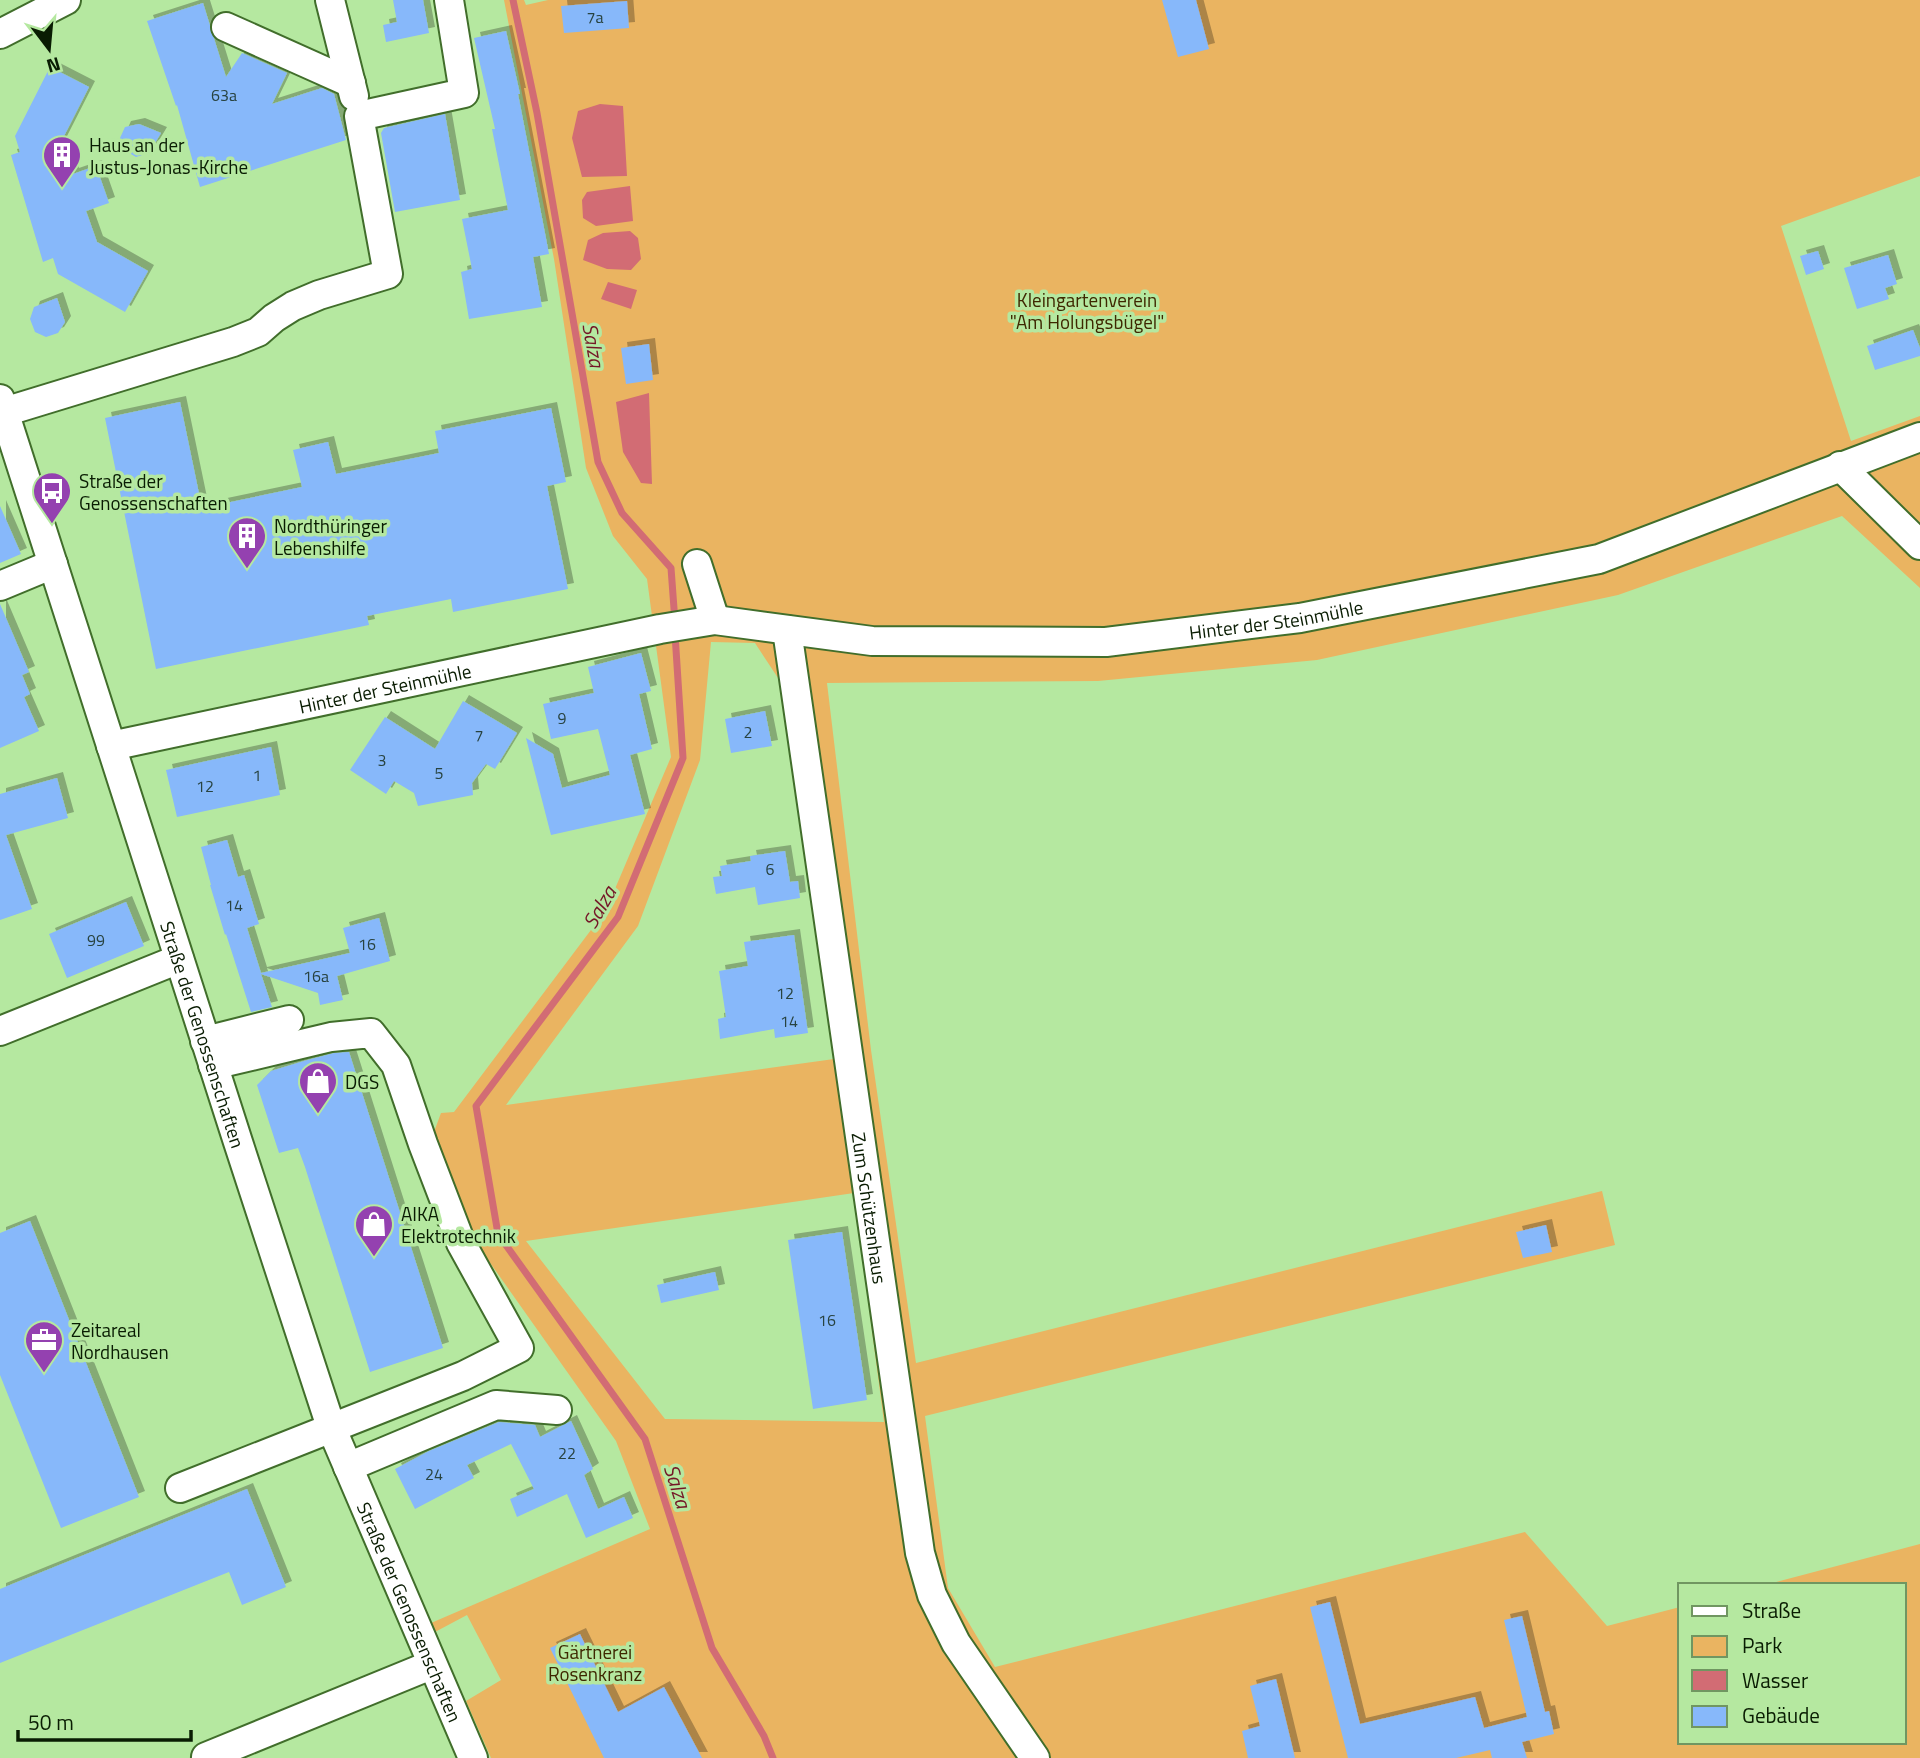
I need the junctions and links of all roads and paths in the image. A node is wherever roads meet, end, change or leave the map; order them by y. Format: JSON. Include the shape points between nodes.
{"nodes":[{"id":1,"x":66,"y":0,"type":"edge"},
{"id":2,"x":330,"y":0,"type":"edge"},
{"id":3,"x":449,"y":0,"type":"edge"},
{"id":4,"x":226,"y":27,"type":"dead end"},
{"id":5,"x":0,"y":34,"type":"edge"},
{"id":6,"x":351,"y":83,"type":"junction"},
{"id":7,"x":359,"y":116,"type":"junction"},
{"id":8,"x":2,"y":405,"type":"edge"},
{"id":9,"x":1920,"y":437,"type":"edge"},
{"id":10,"x":8,"y":448,"type":"edge"},
{"id":11,"x":1840,"y":466,"type":"junction"},
{"id":12,"x":1920,"y":545,"type":"edge"},
{"id":13,"x":53,"y":564,"type":"junction"},
{"id":14,"x":696,"y":564,"type":"dead end"},
{"id":15,"x":0,"y":586,"type":"edge"},
{"id":16,"x":704,"y":622,"type":"junction"},
{"id":17,"x":787,"y":630,"type":"junction"},
{"id":18,"x":111,"y":746,"type":"junction"},
{"id":19,"x":179,"y":959,"type":"junction"},
{"id":20,"x":289,"y":1020,"type":"dead end"},
{"id":21,"x":0,"y":1031,"type":"edge"},
{"id":22,"x":209,"y":1053,"type":"junction"},
{"id":23,"x":557,"y":1410,"type":"dead end"},
{"id":24,"x":331,"y":1427,"type":"junction"},
{"id":25,"x":348,"y":1467,"type":"junction"},
{"id":26,"x":180,"y":1488,"type":"dead end"},
{"id":27,"x":431,"y":1665,"type":"junction"},
{"id":28,"x":206,"y":1757,"type":"edge"},
{"id":29,"x":473,"y":1758,"type":"edge"},
{"id":30,"x":1035,"y":1758,"type":"edge"}],
"edges":[{"from":1,"to":5,"type":"street"},
{"from":2,"to":6,"type":"street"},
{"from":3,"to":7,"type":"street","via":[[464,93]]},
{"from":4,"to":6,"type":"street"},
{"from":6,"to":7,"type":"street"},
{"from":7,"to":8,"type":"street","via":[[388,274],[293,306],[258,332],[233,342]]},
{"from":8,"to":10,"type":"street","name":"Straße der Genossenschaften"},
{"from":9,"to":11,"type":"street","name":"Hinter der Steinmühle"},
{"from":10,"to":13,"type":"street","name":"Straße der Genossenschaften"},
{"from":11,"to":12,"type":"street"},
{"from":11,"to":17,"type":"street","name":"Hinter der Steinmühle","via":[[1599,559],[1300,618],[1106,642],[872,641]]},
{"from":13,"to":15,"type":"street"},
{"from":13,"to":18,"type":"street","name":"Straße der Genossenschaften"},
{"from":14,"to":16,"type":"street"},
{"from":16,"to":17,"type":"street","name":"Hinter der Steinmühle"},
{"from":16,"to":18,"type":"street","name":"Hinter der Steinmühle"},
{"from":17,"to":30,"type":"street","name":"Zum Schützenhaus","via":[[920,1553],[932,1595],[956,1643]]},
{"from":18,"to":19,"type":"street","name":"Straße der Genossenschaften"},
{"from":19,"to":21,"type":"street"},
{"from":19,"to":22,"type":"street","name":"Straße der Genossenschaften"},
{"from":20,"to":22,"type":"street"},
{"from":22,"to":24,"type":"street","name":"Straße der Genossenschaften"},
{"from":22,"to":24,"type":"street","via":[[371,1033],[396,1065],[461,1243],[519,1348],[463,1376]]},
{"from":23,"to":25,"type":"street","via":[[496,1405]]},
{"from":24,"to":25,"type":"street","name":"Straße der Genossenschaften"},
{"from":24,"to":26,"type":"street"},
{"from":25,"to":27,"type":"street","name":"Straße der Genossenschaften"},
{"from":27,"to":28,"type":"street"},
{"from":27,"to":29,"type":"street","name":"Straße der Genossenschaften"}]}
